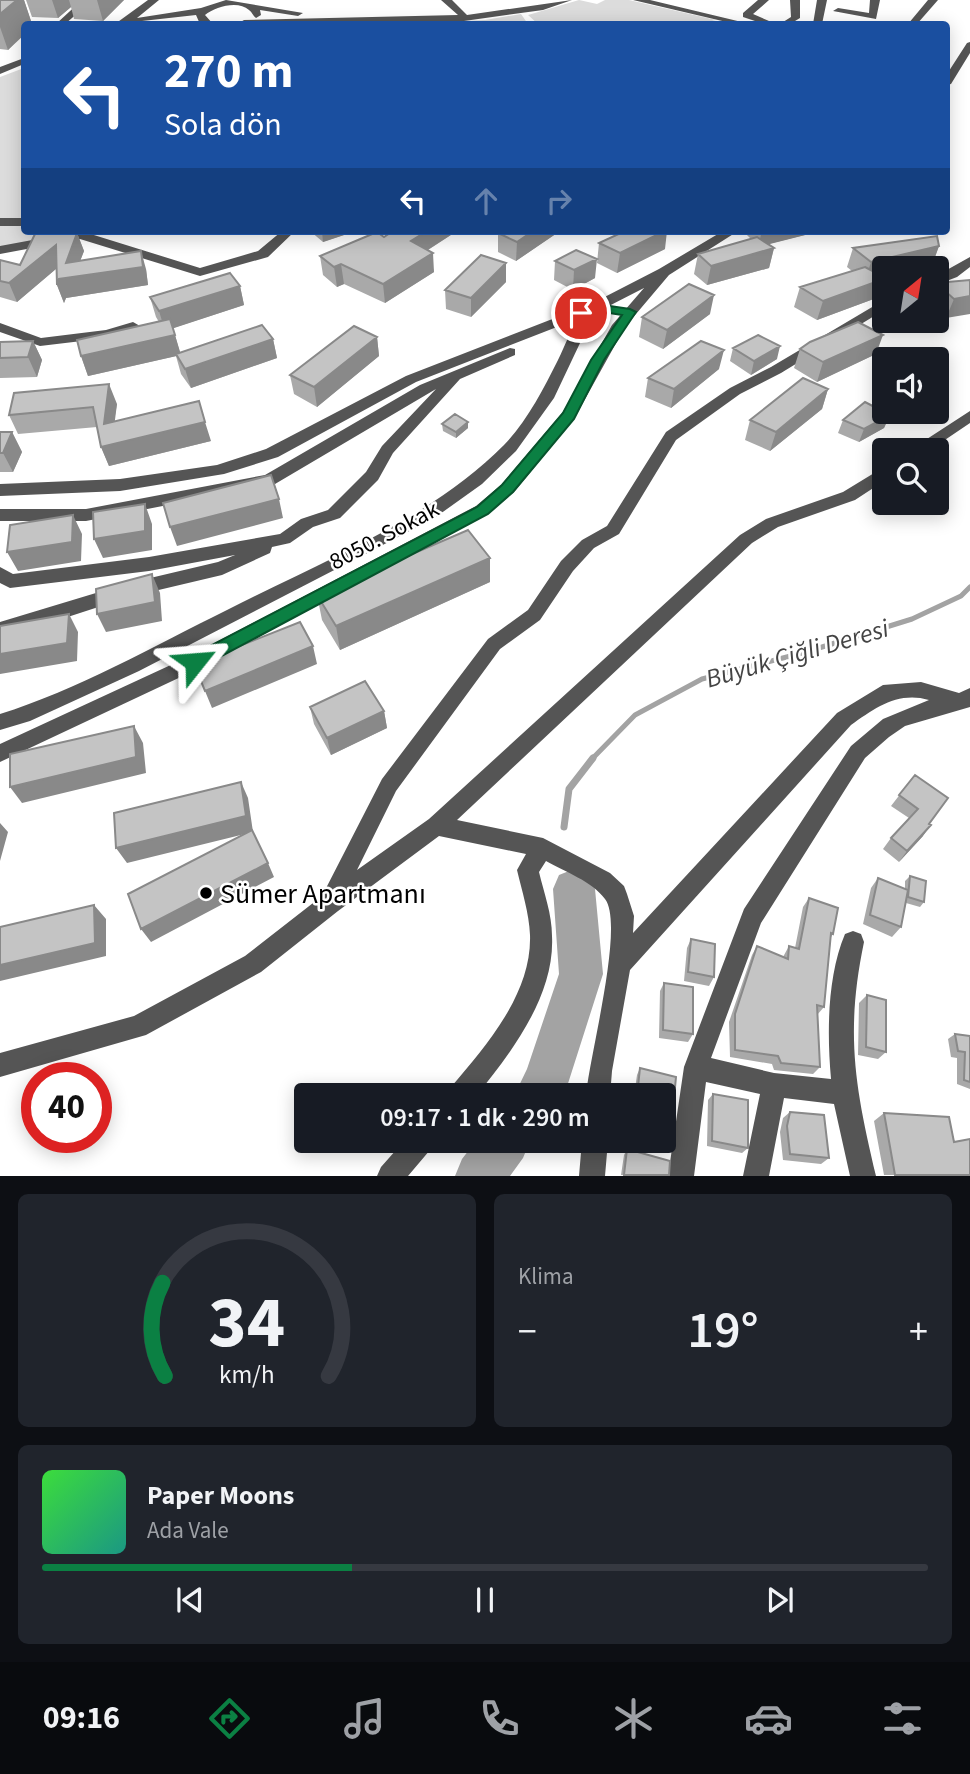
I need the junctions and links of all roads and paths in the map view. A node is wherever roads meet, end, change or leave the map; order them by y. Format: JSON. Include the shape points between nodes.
{"nodes":[{"id":1,"x":88,"y":0,"type":"edge"},
{"id":2,"x":153,"y":0,"type":"edge"},
{"id":3,"x":197,"y":0,"type":"edge"},
{"id":4,"x":446,"y":0,"type":"edge"},
{"id":5,"x":567,"y":0,"type":"edge"},
{"id":6,"x":638,"y":0,"type":"edge"},
{"id":7,"x":764,"y":0,"type":"edge"},
{"id":8,"x":794,"y":0,"type":"edge"},
{"id":9,"x":822,"y":0,"type":"edge"},
{"id":10,"x":838,"y":0,"type":"edge"},
{"id":11,"x":875,"y":0,"type":"edge"},
{"id":12,"x":933,"y":0,"type":"edge"},
{"id":13,"x":529,"y":1,"type":"edge"},
{"id":14,"x":244,"y":3,"type":"edge"},
{"id":15,"x":208,"y":6,"type":"edge"},
{"id":16,"x":838,"y":12,"type":"junction"},
{"id":17,"x":178,"y":13,"type":"junction"},
{"id":18,"x":463,"y":15,"type":"junction"},
{"id":19,"x":64,"y":21,"type":"edge"},
{"id":20,"x":126,"y":21,"type":"edge"},
{"id":21,"x":137,"y":21,"type":"edge"},
{"id":22,"x":204,"y":21,"type":"edge"},
{"id":23,"x":247,"y":21,"type":"edge"},
{"id":24,"x":315,"y":21,"type":"edge"},
{"id":25,"x":732,"y":21,"type":"edge"},
{"id":26,"x":763,"y":21,"type":"edge"},
{"id":27,"x":790,"y":21,"type":"edge"},
{"id":28,"x":818,"y":21,"type":"edge"},
{"id":29,"x":836,"y":21,"type":"edge"},
{"id":30,"x":915,"y":21,"type":"edge"},
{"id":31,"x":970,"y":45,"type":"edge"},
{"id":32,"x":21,"y":52,"type":"edge"},
{"id":33,"x":0,"y":59,"type":"edge"},
{"id":34,"x":21,"y":62,"type":"edge"},
{"id":35,"x":0,"y":71,"type":"edge"},
{"id":36,"x":950,"y":77,"type":"edge"},
{"id":37,"x":0,"y":222,"type":"edge"},
{"id":38,"x":21,"y":222,"type":"edge"},
{"id":39,"x":67,"y":235,"type":"edge"},
{"id":40,"x":82,"y":235,"type":"edge"},
{"id":41,"x":284,"y":235,"type":"edge"},
{"id":42,"x":725,"y":235,"type":"edge"},
{"id":43,"x":0,"y":250,"type":"edge"},
{"id":44,"x":970,"y":261,"type":"edge"},
{"id":45,"x":664,"y":272,"type":"junction"},
{"id":46,"x":949,"y":275,"type":"edge"},
{"id":47,"x":596,"y":307,"type":"junction"},
{"id":48,"x":872,"y":311,"type":"edge"},
{"id":49,"x":625,"y":319,"type":"junction"},
{"id":50,"x":583,"y":323,"type":"junction"},
{"id":51,"x":132,"y":326,"type":"edge"},
{"id":52,"x":0,"y":327,"type":"edge"},
{"id":53,"x":457,"y":375,"type":"junction"},
{"id":54,"x":970,"y":416,"type":"edge"},
{"id":55,"x":936,"y":438,"type":"edge"},
{"id":56,"x":872,"y":480,"type":"edge"},
{"id":57,"x":0,"y":490,"type":"edge"},
{"id":58,"x":0,"y":515,"type":"edge"},
{"id":59,"x":284,"y":539,"type":"junction"},
{"id":60,"x":0,"y":575,"type":"edge"},
{"id":61,"x":0,"y":629,"type":"edge"},
{"id":62,"x":968,"y":703,"type":"edge"},
{"id":63,"x":0,"y":722,"type":"edge"},
{"id":64,"x":0,"y":753,"type":"edge"},
{"id":65,"x":436,"y":826,"type":"junction"},
{"id":66,"x":543,"y":848,"type":"junction"},
{"id":67,"x":330,"y":903,"type":"junction"},
{"id":68,"x":853,"y":943,"type":"dead end"},
{"id":69,"x":620,"y":965,"type":"junction"},
{"id":70,"x":0,"y":1065,"type":"edge"},
{"id":71,"x":696,"y":1067,"type":"junction"},
{"id":72,"x":471,"y":1083,"type":"edge"},
{"id":73,"x":599,"y":1083,"type":"edge"},
{"id":74,"x":774,"y":1085,"type":"junction"},
{"id":75,"x":845,"y":1093,"type":"junction"},
{"id":76,"x":410,"y":1153,"type":"edge"},
{"id":77,"x":594,"y":1153,"type":"edge"},
{"id":78,"x":390,"y":1175,"type":"edge"},
{"id":79,"x":592,"y":1175,"type":"edge"},
{"id":80,"x":681,"y":1175,"type":"edge"},
{"id":81,"x":757,"y":1175,"type":"edge"},
{"id":82,"x":863,"y":1175,"type":"edge"}],
"edges":[{"from":1,"to":19,"type":"street"},
{"from":2,"to":20,"type":"street"},
{"from":3,"to":17,"type":"street"},
{"from":4,"to":18,"type":"street"},
{"from":5,"to":18,"type":"street","via":[[543,7]]},
{"from":6,"to":25,"type":"street"},
{"from":7,"to":26,"type":"street","via":[[746,15]]},
{"from":8,"to":27,"type":"street","via":[[797,11]]},
{"from":9,"to":28,"type":"street"},
{"from":10,"to":16,"type":"street"},
{"from":11,"to":16,"type":"street","via":[[873,17]]},
{"from":12,"to":30,"type":"street"},
{"from":13,"to":18,"type":"street"},
{"from":14,"to":15,"type":"street"},
{"from":14,"to":18,"type":"street","via":[[286,12]]},
{"from":14,"to":23,"type":"street","via":[[255,9],[256,16]]},
{"from":15,"to":17,"type":"street"},
{"from":15,"to":22,"type":"street","via":[[200,18]]},
{"from":16,"to":29,"type":"street"},
{"from":17,"to":21,"type":"street"},
{"from":18,"to":24,"type":"street"},
{"from":31,"to":36,"type":"street"},
{"from":32,"to":33,"type":"street"},
{"from":34,"to":35,"type":"street"},
{"from":37,"to":38,"type":"street"},
{"from":39,"to":43,"type":"street"},
{"from":40,"to":41,"type":"street","via":[[200,272],[263,254]]},
{"from":42,"to":45,"type":"street"},
{"from":44,"to":46,"type":"street"},
{"from":45,"to":47,"type":"street"},
{"from":45,"to":49,"type":"street","name":"8050. Sokak"},
{"from":47,"to":49,"type":"street"},
{"from":47,"to":50,"type":"street","name":"8050. Sokak"},
{"from":47,"to":57,"type":"street","via":[[411,379],[272,453],[218,470],[120,485]]},
{"from":48,"to":67,"type":"street","via":[[735,391],[671,436],[613,530],[588,544],[567,566],[534,615],[494,643],[389,785]]},
{"from":49,"to":50,"type":"street"},
{"from":49,"to":64,"type":"street","name":"8050. Sokak","via":[[569,415],[508,488],[482,510],[195,662]]},
{"from":50,"to":53,"type":"street"},
{"from":50,"to":63,"type":"street","name":"8050. Sokak","via":[[547,398],[512,447],[427,515],[132,666]]},
{"from":51,"to":52,"type":"street","via":[[107,334],[40,342]]},
{"from":53,"to":58,"type":"street","via":[[425,388],[269,481],[86,515]]},
{"from":53,"to":59,"type":"street","via":[[334,514],[307,523]]},
{"from":54,"to":55,"type":"street"},
{"from":56,"to":65,"type":"street","via":[[849,496],[772,523],[746,539]]},
{"from":59,"to":60,"type":"street","via":[[107,569],[10,581]]},
{"from":59,"to":61,"type":"street","via":[[222,568]]},
{"from":62,"to":69,"type":"street","via":[[921,690],[883,693],[861,706],[826,738]]},
{"from":62,"to":71,"type":"street","via":[[896,721],[858,752],[752,917]]},
{"from":65,"to":66,"type":"street"},
{"from":65,"to":67,"type":"street"},
{"from":66,"to":69,"type":"street","via":[[602,880],[616,894],[623,916]]},
{"from":66,"to":72,"type":"street","via":[[528,870],[541,943],[532,985],[498,1050]]},
{"from":67,"to":70,"type":"street","via":[[253,964],[138,1027]]},
{"from":68,"to":75,"type":"street","via":[[842,1016]]},
{"from":69,"to":73,"type":"street"},
{"from":71,"to":74,"type":"street"},
{"from":71,"to":80,"type":"street"},
{"from":74,"to":75,"type":"street"},
{"from":74,"to":81,"type":"street"},
{"from":75,"to":82,"type":"street"},
{"from":76,"to":78,"type":"street"},
{"from":77,"to":79,"type":"street"}]}
